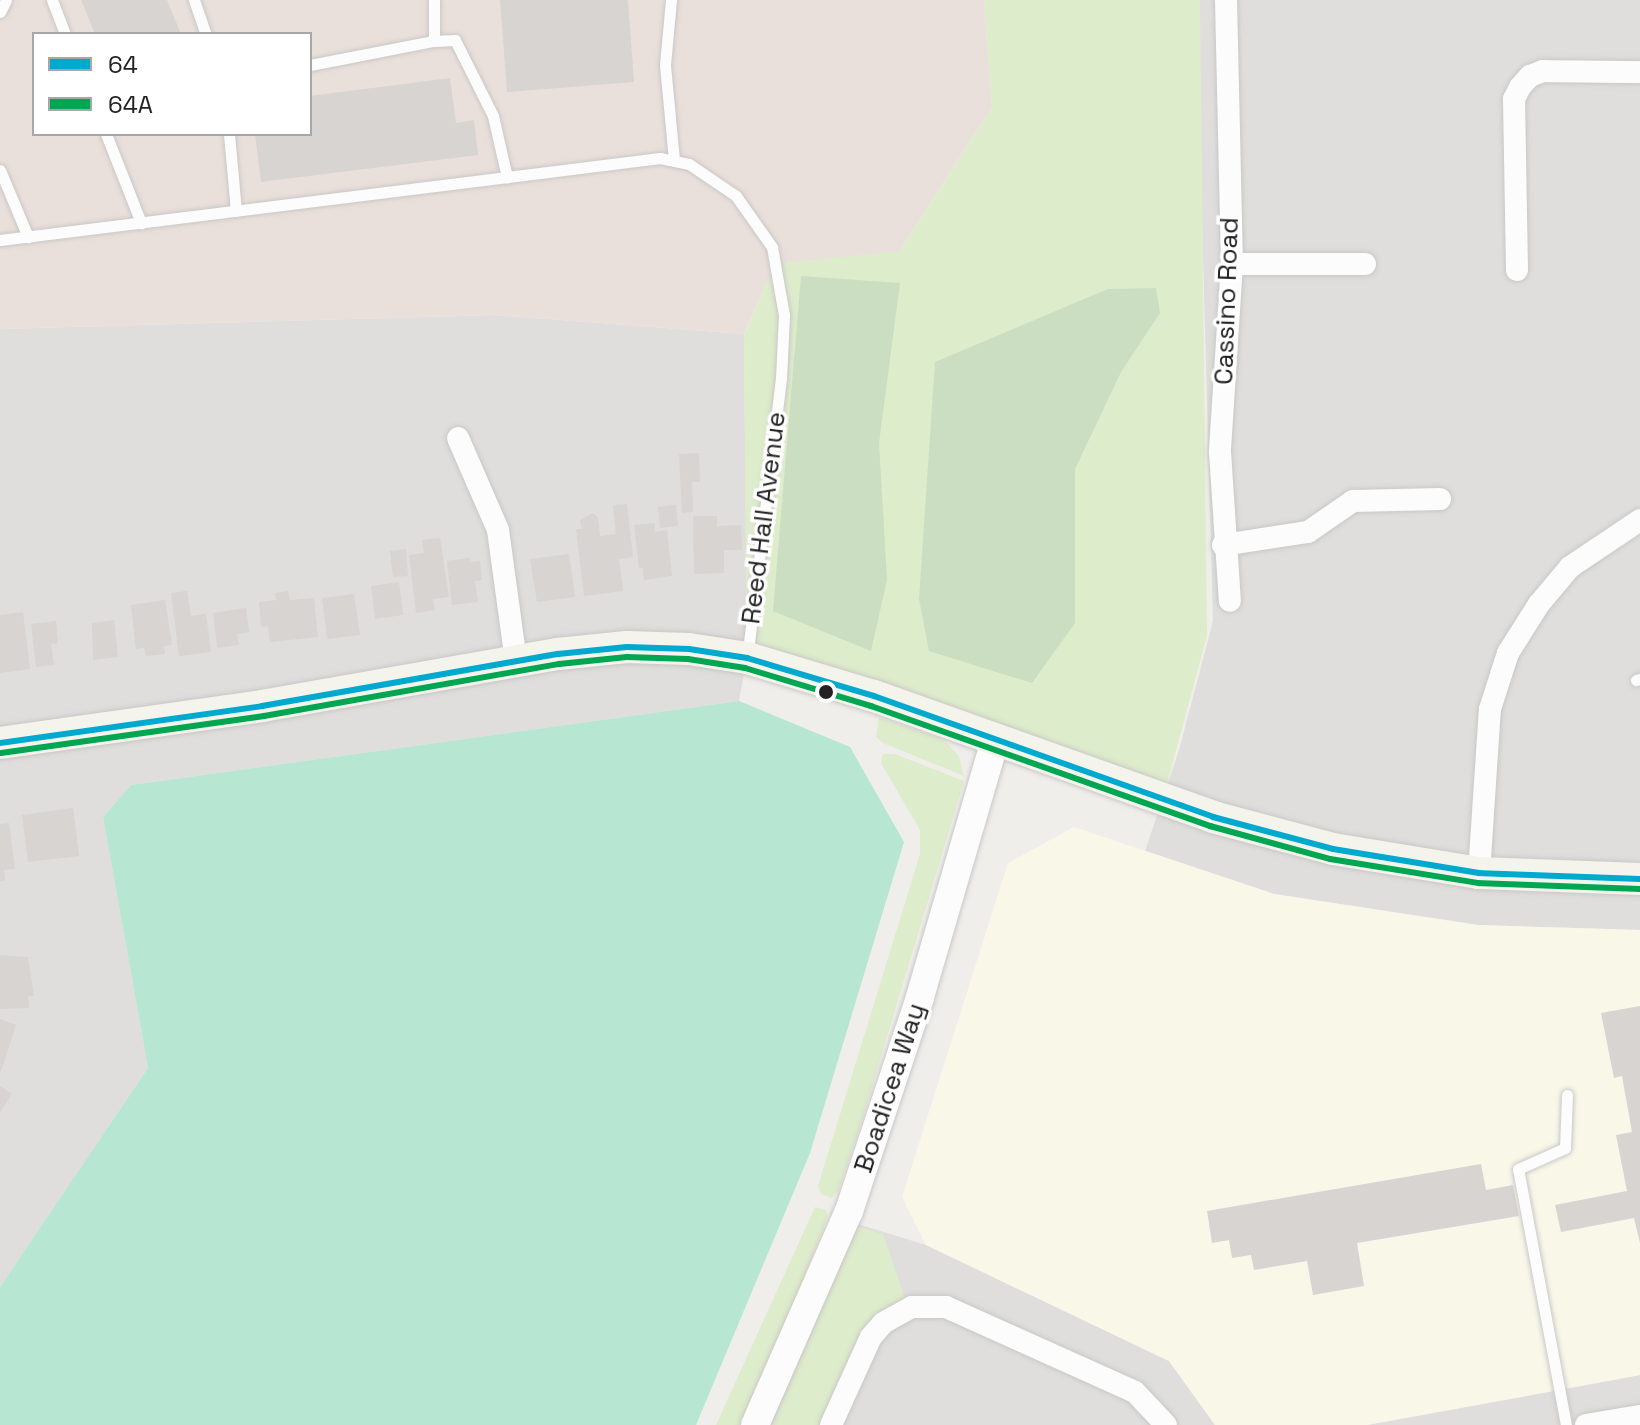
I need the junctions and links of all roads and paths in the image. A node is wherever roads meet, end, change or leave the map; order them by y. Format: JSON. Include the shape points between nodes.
{"nodes":[{"id":1,"x":6,"y":0,"type":"edge"},
{"id":2,"x":52,"y":0,"type":"edge"},
{"id":3,"x":194,"y":0,"type":"edge"},
{"id":4,"x":434,"y":0,"type":"edge"},
{"id":5,"x":671,"y":0,"type":"edge"},
{"id":6,"x":1226,"y":0,"type":"edge"},
{"id":7,"x":0,"y":12,"type":"edge"},
{"id":8,"x":64,"y":32,"type":"edge"},
{"id":9,"x":205,"y":32,"type":"edge"},
{"id":10,"x":434,"y":41,"type":"junction"},
{"id":11,"x":312,"y":65,"type":"edge"},
{"id":12,"x":1640,"y":72,"type":"edge"},
{"id":13,"x":107,"y":136,"type":"edge"},
{"id":14,"x":229,"y":136,"type":"edge"},
{"id":15,"x":674,"y":161,"type":"junction"},
{"id":16,"x":0,"y":170,"type":"edge"},
{"id":17,"x":507,"y":177,"type":"junction"},
{"id":18,"x":236,"y":211,"type":"junction"},
{"id":19,"x":141,"y":223,"type":"junction"},
{"id":20,"x":28,"y":237,"type":"junction"},
{"id":21,"x":0,"y":240,"type":"edge"},
{"id":22,"x":1232,"y":264,"type":"junction"},
{"id":23,"x":1365,"y":264,"type":"dead end"},
{"id":24,"x":1517,"y":270,"type":"dead end"},
{"id":25,"x":458,"y":438,"type":"dead end"},
{"id":26,"x":1440,"y":499,"type":"dead end"},
{"id":27,"x":1640,"y":520,"type":"edge"},
{"id":28,"x":1223,"y":545,"type":"junction"},
{"id":29,"x":1230,"y":601,"type":"dead end"},
{"id":30,"x":747,"y":658,"type":"junction"},
{"id":31,"x":516,"y":661,"type":"junction"},
{"id":32,"x":995,"y":740,"type":"junction"},
{"id":33,"x":0,"y":743,"type":"edge"},
{"id":34,"x":1479,"y":873,"type":"junction"},
{"id":35,"x":1640,"y":879,"type":"edge"},
{"id":36,"x":1567,"y":1095,"type":"dead end"},
{"id":37,"x":1640,"y":1416,"type":"edge"},
{"id":38,"x":755,"y":1425,"type":"edge"},
{"id":39,"x":831,"y":1425,"type":"edge"},
{"id":40,"x":1166,"y":1425,"type":"edge"},
{"id":41,"x":1566,"y":1425,"type":"edge"},
{"id":42,"x":1586,"y":1425,"type":"edge"}],
"edges":[{"from":1,"to":7,"type":"lane"},
{"from":2,"to":8,"type":"lane"},
{"from":3,"to":9,"type":"lane"},
{"from":4,"to":10,"type":"lane"},
{"from":5,"to":15,"type":"lane","via":[[665,65]]},
{"from":6,"to":22,"type":"street","name":"Cassino Road"},
{"from":10,"to":11,"type":"lane"},
{"from":10,"to":17,"type":"lane","via":[[455,40],[493,116]]},
{"from":12,"to":24,"type":"street","via":[[1543,71],[1520,87],[1514,99]]},
{"from":13,"to":19,"type":"lane"},
{"from":14,"to":18,"type":"lane"},
{"from":15,"to":17,"type":"lane","via":[[660,158]]},
{"from":15,"to":30,"type":"lane","name":"Reed Hall Avenue","via":[[689,164],[736,196],[772,247],[784,315]]},
{"from":16,"to":20,"type":"lane"},
{"from":17,"to":18,"type":"lane"},
{"from":18,"to":19,"type":"lane"},
{"from":19,"to":20,"type":"lane"},
{"from":20,"to":21,"type":"lane"},
{"from":22,"to":23,"type":"street"},
{"from":22,"to":28,"type":"street","name":"Cassino Road","via":[[1220,452]]},
{"from":25,"to":31,"type":"street","via":[[498,530]]},
{"from":26,"to":28,"type":"street","via":[[1353,501],[1308,532]]},
{"from":27,"to":34,"type":"street","via":[[1570,567],[1508,653],[1490,709]]},
{"from":28,"to":29,"type":"street","name":"Cassino Road"},
{"from":30,"to":31,"type":"main road","via":[[627,647]]},
{"from":30,"to":32,"type":"main road"},
{"from":31,"to":33,"type":"main road","via":[[247,708]]},
{"from":32,"to":34,"type":"main road","via":[[1213,817],[1333,849]]},
{"from":32,"to":38,"type":"street","name":"Boadicea Way","via":[[920,997],[849,1211]]},
{"from":34,"to":35,"type":"main road"},
{"from":36,"to":41,"type":"lane","via":[[1565,1148],[1518,1169]]},
{"from":37,"to":42,"type":"street"},
{"from":39,"to":40,"type":"street","via":[[871,1337],[883,1323],[912,1307],[946,1307],[1091,1370],[1135,1392]]}]}
